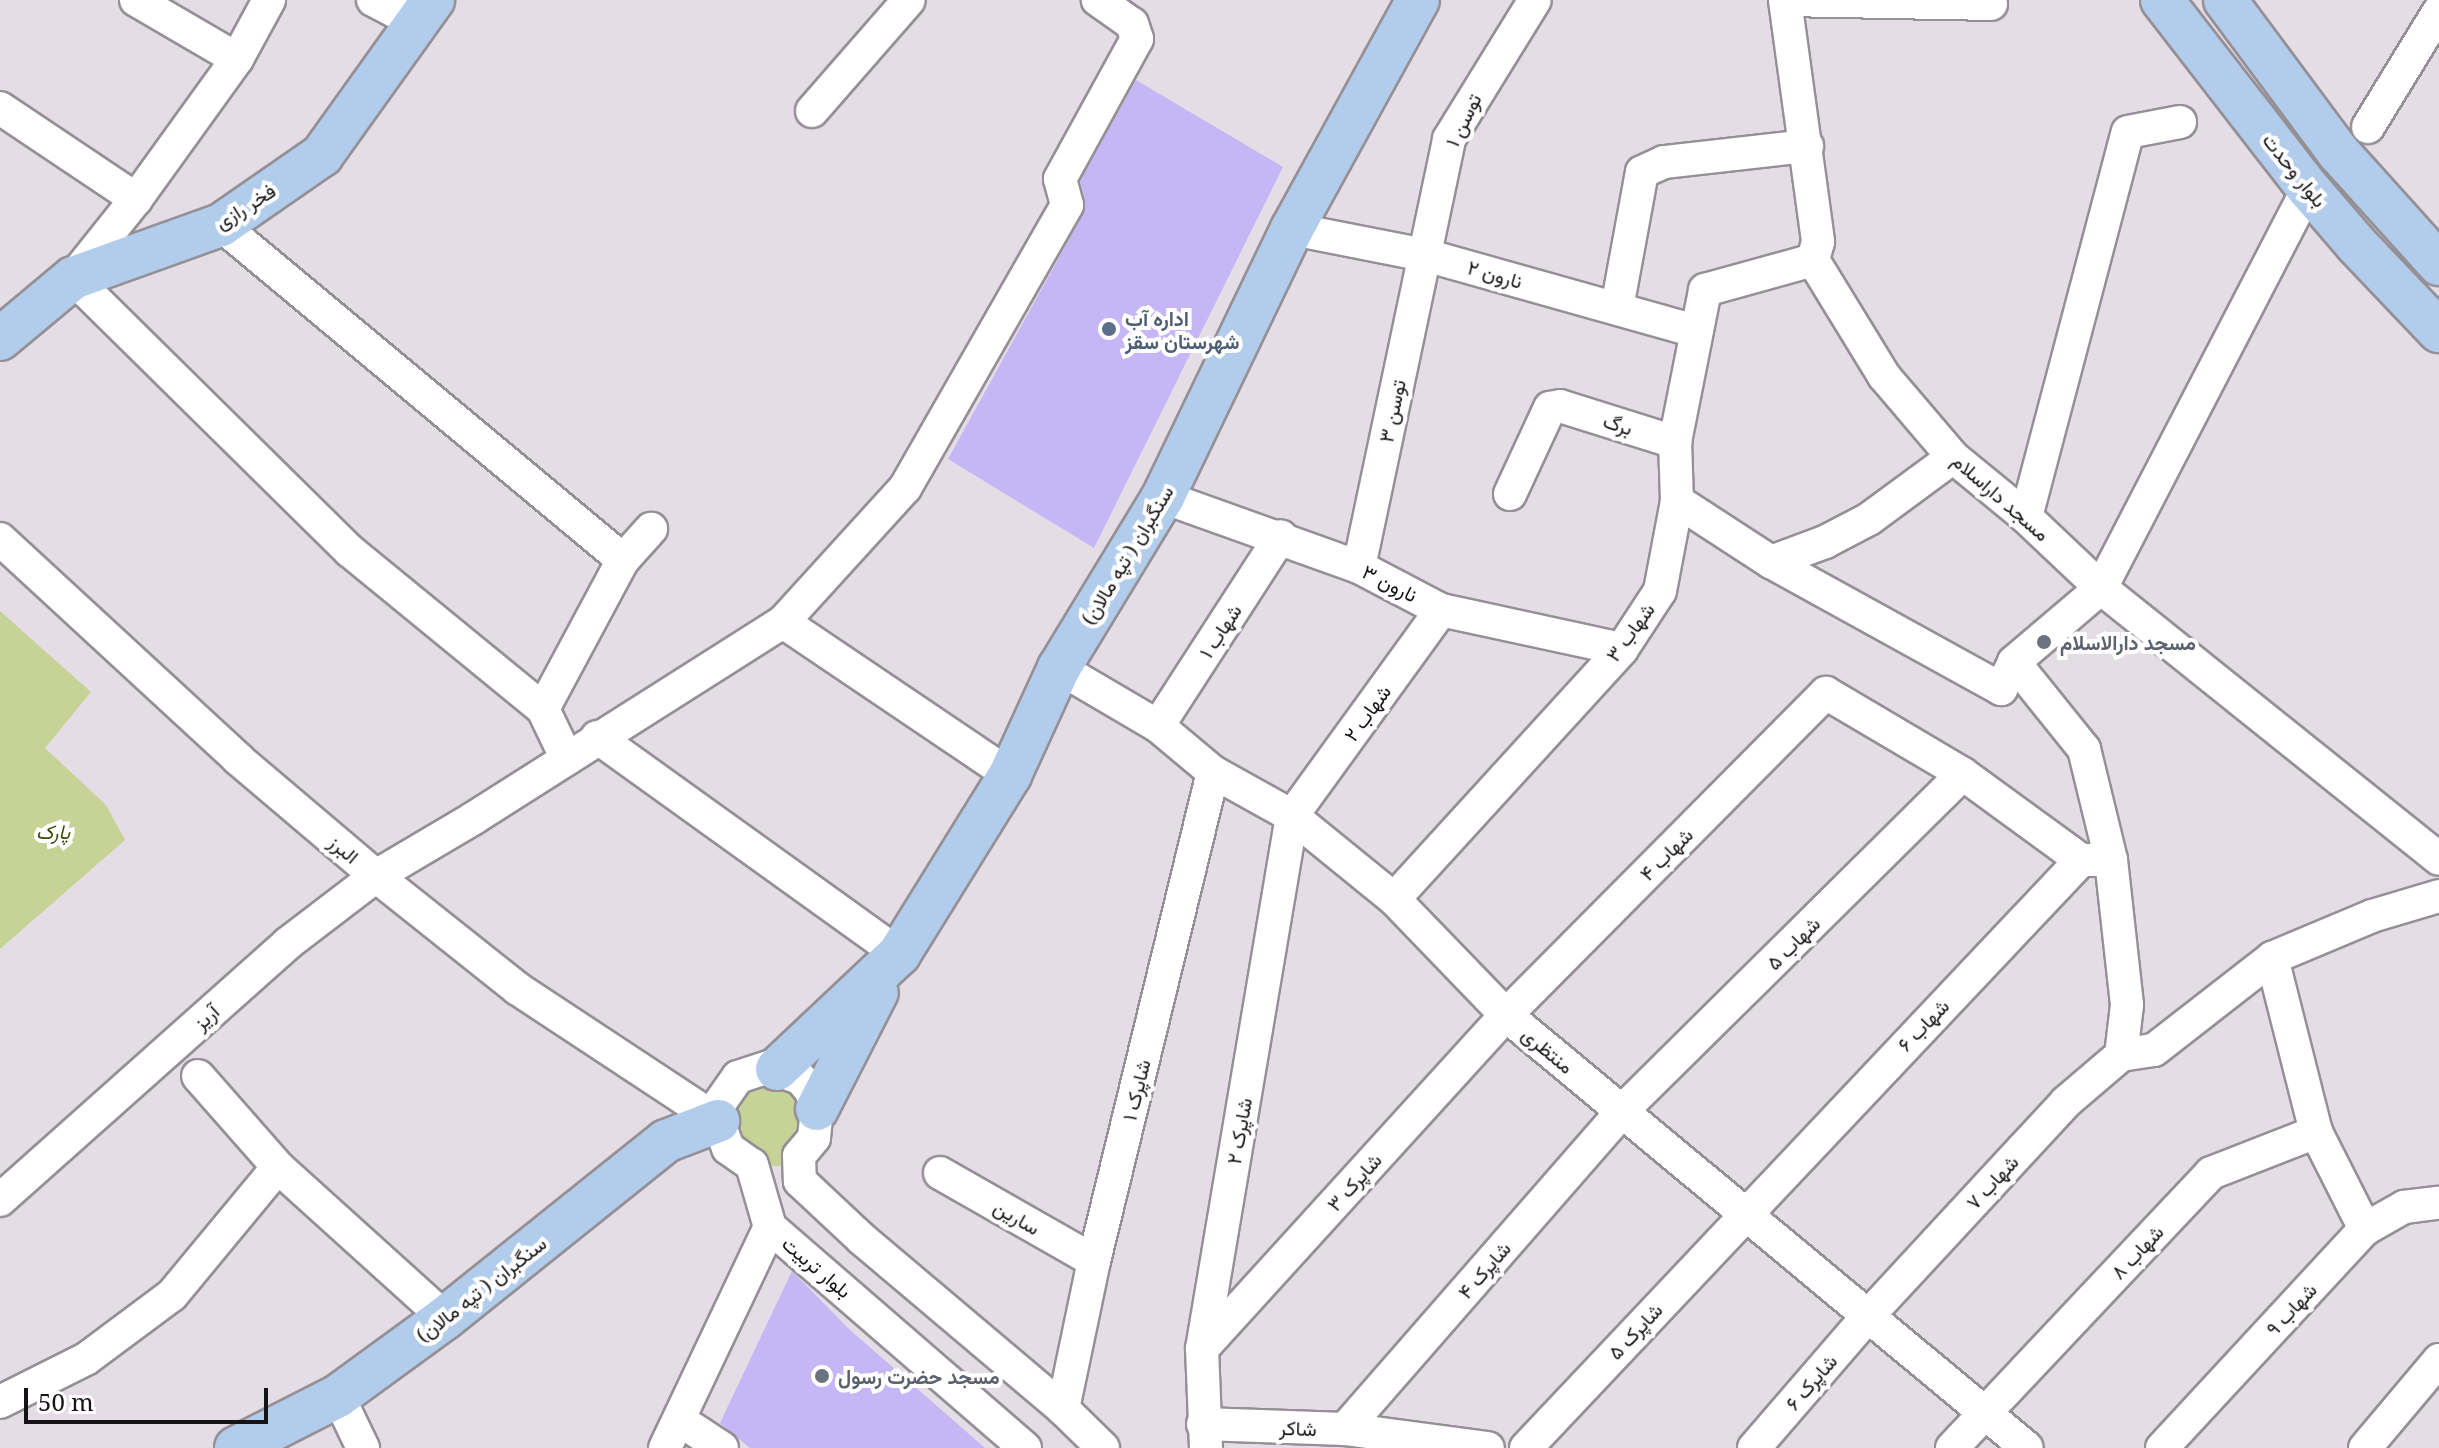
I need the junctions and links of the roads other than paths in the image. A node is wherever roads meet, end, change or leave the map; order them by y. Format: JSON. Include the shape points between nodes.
{"nodes":[{"id":1,"x":136,"y":0,"type":"edge"},
{"id":2,"x":269,"y":0,"type":"edge"},
{"id":3,"x":373,"y":0,"type":"edge"},
{"id":4,"x":909,"y":0,"type":"edge"},
{"id":5,"x":1098,"y":0,"type":"edge"},
{"id":6,"x":1418,"y":0,"type":"edge"},
{"id":7,"x":1535,"y":0,"type":"edge"},
{"id":8,"x":1785,"y":0,"type":"edge"},
{"id":9,"x":2162,"y":0,"type":"edge"},
{"id":10,"x":2225,"y":0,"type":"edge"},
{"id":11,"x":1991,"y":4,"type":"dead end"},
{"id":12,"x":424,"y":11,"type":"edge"},
{"id":13,"x":2439,"y":11,"type":"edge"},
{"id":14,"x":2430,"y":46,"type":"edge"},
{"id":15,"x":237,"y":59,"type":"junction"},
{"id":16,"x":0,"y":108,"type":"edge"},
{"id":17,"x":812,"y":111,"type":"dead end"},
{"id":18,"x":2180,"y":122,"type":"dead end"},
{"id":19,"x":2368,"y":127,"type":"dead end"},
{"id":20,"x":1807,"y":146,"type":"junction"},
{"id":21,"x":2308,"y":188,"type":"junction"},
{"id":22,"x":136,"y":199,"type":"junction"},
{"id":23,"x":221,"y":225,"type":"junction"},
{"id":24,"x":1292,"y":229,"type":"junction"},
{"id":25,"x":1425,"y":255,"type":"junction"},
{"id":26,"x":1813,"y":260,"type":"junction"},
{"id":27,"x":2439,"y":264,"type":"edge"},
{"id":28,"x":73,"y":278,"type":"junction"},
{"id":29,"x":1617,"y":308,"type":"junction"},
{"id":30,"x":1696,"y":331,"type":"junction"},
{"id":31,"x":2439,"y":331,"type":"edge"},
{"id":32,"x":0,"y":339,"type":"edge"},
{"id":33,"x":1675,"y":442,"type":"junction"},
{"id":34,"x":1953,"y":457,"type":"junction"},
{"id":35,"x":1510,"y":494,"type":"dead end"},
{"id":36,"x":1163,"y":497,"type":"junction"},
{"id":37,"x":1677,"y":501,"type":"junction"},
{"id":38,"x":2026,"y":517,"type":"junction"},
{"id":39,"x":651,"y":529,"type":"dead end"},
{"id":40,"x":1281,"y":536,"type":"junction"},
{"id":41,"x":0,"y":539,"type":"edge"},
{"id":42,"x":623,"y":560,"type":"junction"},
{"id":43,"x":1771,"y":562,"type":"junction"},
{"id":44,"x":1359,"y":567,"type":"junction"},
{"id":45,"x":2101,"y":588,"type":"junction"},
{"id":46,"x":1441,"y":610,"type":"junction"},
{"id":47,"x":783,"y":622,"type":"junction"},
{"id":48,"x":1622,"y":649,"type":"junction"},
{"id":49,"x":2014,"y":662,"type":"junction"},
{"id":50,"x":1059,"y":668,"type":"junction"},
{"id":51,"x":543,"y":709,"type":"junction"},
{"id":52,"x":1158,"y":726,"type":"junction"},
{"id":53,"x":597,"y":737,"type":"junction"},
{"id":54,"x":567,"y":759,"type":"junction"},
{"id":55,"x":1213,"y":772,"type":"junction"},
{"id":56,"x":1963,"y":774,"type":"junction"},
{"id":57,"x":1010,"y":775,"type":"junction"},
{"id":58,"x":1292,"y":816,"type":"junction"},
{"id":59,"x":2439,"y":859,"type":"edge"},
{"id":60,"x":2096,"y":860,"type":"junction"},
{"id":61,"x":376,"y":876,"type":"junction"},
{"id":62,"x":2439,"y":896,"type":"edge"},
{"id":63,"x":1394,"y":899,"type":"junction"},
{"id":64,"x":899,"y":954,"type":"junction"},
{"id":65,"x":2272,"y":958,"type":"junction"},
{"id":66,"x":1506,"y":1015,"type":"junction"},
{"id":67,"x":2121,"y":1055,"type":"junction"},
{"id":68,"x":777,"y":1069,"type":"junction"},
{"id":69,"x":198,"y":1076,"type":"dead end"},
{"id":70,"x":817,"y":1109,"type":"junction"},
{"id":71,"x":1622,"y":1111,"type":"junction"},
{"id":72,"x":718,"y":1121,"type":"junction"},
{"id":73,"x":2316,"y":1132,"type":"junction"},
{"id":74,"x":799,"y":1156,"type":"junction"},
{"id":75,"x":43,"y":1165,"type":"junction"},
{"id":76,"x":752,"y":1165,"type":"junction"},
{"id":77,"x":278,"y":1167,"type":"junction"},
{"id":78,"x":940,"y":1173,"type":"dead end"},
{"id":79,"x":0,"y":1184,"type":"edge"},
{"id":80,"x":0,"y":1200,"type":"edge"},
{"id":81,"x":2439,"y":1203,"type":"edge"},
{"id":82,"x":1744,"y":1213,"type":"junction"},
{"id":83,"x":770,"y":1227,"type":"junction"},
{"id":84,"x":2365,"y":1229,"type":"junction"},
{"id":85,"x":1094,"y":1261,"type":"junction"},
{"id":86,"x":1868,"y":1316,"type":"junction"},
{"id":87,"x":445,"y":1318,"type":"junction"},
{"id":88,"x":1202,"y":1349,"type":"junction"},
{"id":89,"x":2439,"y":1360,"type":"edge"},
{"id":90,"x":0,"y":1402,"type":"edge"},
{"id":91,"x":1063,"y":1409,"type":"junction"},
{"id":92,"x":1986,"y":1414,"type":"junction"},
{"id":93,"x":1345,"y":1429,"type":"junction"},
{"id":94,"x":350,"y":1430,"type":"edge"},
{"id":95,"x":673,"y":1434,"type":"edge"},
{"id":96,"x":1204,"y":1436,"type":"edge"},
{"id":97,"x":236,"y":1448,"type":"edge"},
{"id":98,"x":722,"y":1448,"type":"edge"},
{"id":99,"x":1025,"y":1448,"type":"edge"},
{"id":100,"x":1103,"y":1448,"type":"edge"},
{"id":101,"x":1488,"y":1448,"type":"edge"},
{"id":102,"x":1526,"y":1448,"type":"edge"},
{"id":103,"x":1754,"y":1448,"type":"edge"},
{"id":104,"x":1952,"y":1448,"type":"edge"},
{"id":105,"x":2027,"y":1448,"type":"edge"},
{"id":106,"x":2162,"y":1448,"type":"edge"},
{"id":107,"x":2365,"y":1448,"type":"edge"}],
"edges":[{"from":1,"to":15,"type":"street"},
{"from":2,"to":15,"type":"street"},
{"from":3,"to":12,"type":"street"},
{"from":4,"to":17,"type":"street"},
{"from":5,"to":47,"type":"street","name":"آریز","via":[[1132,24],[1137,39],[1060,179],[1067,205],[905,488]]},
{"from":6,"to":24,"type":"main road","name":"سنگبران ( تپه مالان)"},
{"from":7,"to":25,"type":"street","name":"توسن ۱","via":[[1449,139]]},
{"from":8,"to":11,"type":"street"},
{"from":8,"to":20,"type":"street"},
{"from":9,"to":21,"type":"main road","name":"بلوار وحدت"},
{"from":10,"to":27,"type":"main road","via":[[2338,152]]},
{"from":12,"to":23,"type":"main road","name":"فخر رازی","via":[[322,155]]},
{"from":13,"to":14,"type":"street"},
{"from":14,"to":19,"type":"street"},
{"from":15,"to":22,"type":"street"},
{"from":16,"to":22,"type":"street"},
{"from":18,"to":38,"type":"street","via":[[2128,132]]},
{"from":20,"to":26,"type":"street","via":[[1818,242]]},
{"from":20,"to":29,"type":"street","via":[[1664,162],[1642,172]]},
{"from":21,"to":31,"type":"main road","name":"بلوار وحدت"},
{"from":21,"to":45,"type":"street"},
{"from":22,"to":28,"type":"street"},
{"from":23,"to":28,"type":"main road","name":"فخر رازی"},
{"from":23,"to":42,"type":"street"},
{"from":24,"to":25,"type":"street","name":"نارون ۲"},
{"from":24,"to":36,"type":"main road","name":"سنگبران ( تپه مالان)"},
{"from":25,"to":29,"type":"street","name":"نارون ۲"},
{"from":25,"to":44,"type":"street","name":"توسن ۳"},
{"from":26,"to":30,"type":"street","name":"شهاب ۳","via":[[1705,290]]},
{"from":26,"to":34,"type":"street","name":"مسجد داراسلام","via":[[1884,376]]},
{"from":28,"to":32,"type":"main road","name":"فخر رازی"},
{"from":28,"to":51,"type":"street","via":[[350,551]]},
{"from":29,"to":30,"type":"street","name":"نارون ۲"},
{"from":30,"to":33,"type":"street","name":"شهاب ۳"},
{"from":33,"to":35,"type":"street","name":"برگ","via":[[1560,406],[1550,408]]},
{"from":33,"to":37,"type":"street","name":"شهاب ۳"},
{"from":34,"to":38,"type":"street","name":"مسجد داراسلام"},
{"from":34,"to":43,"type":"street","via":[[1869,519]]},
{"from":36,"to":40,"type":"street","name":"نارون ۳"},
{"from":36,"to":50,"type":"main road","name":"سنگبران ( تپه مالان)"},
{"from":37,"to":43,"type":"street"},
{"from":37,"to":48,"type":"street","name":"شهاب ۳","via":[[1660,591]]},
{"from":38,"to":45,"type":"street","name":"مسجد داراسلام"},
{"from":39,"to":42,"type":"street"},
{"from":40,"to":44,"type":"street","name":"نارون ۳"},
{"from":40,"to":52,"type":"street","name":"شهاب ۱"},
{"from":41,"to":61,"type":"street","name":"البرز","via":[[238,759]]},
{"from":42,"to":51,"type":"street"},
{"from":43,"to":49,"type":"street","via":[[2001,689]]},
{"from":44,"to":46,"type":"street","name":"نارون ۳"},
{"from":45,"to":49,"type":"street"},
{"from":45,"to":59,"type":"street","name":"مسجد داراسلام"},
{"from":46,"to":48,"type":"street","name":"نارون ۳"},
{"from":46,"to":58,"type":"street","name":"شهاب ۲"},
{"from":47,"to":53,"type":"street","name":"آریز"},
{"from":47,"to":57,"type":"street"},
{"from":48,"to":63,"type":"street","name":"شهاب ۳"},
{"from":49,"to":60,"type":"street","via":[[2084,749]]},
{"from":50,"to":52,"type":"street","name":"منتظری"},
{"from":50,"to":57,"type":"main road","name":"سنگبران ( تپه مالان)"},
{"from":51,"to":54,"type":"street"},
{"from":52,"to":55,"type":"street","name":"منتظری"},
{"from":53,"to":54,"type":"street","name":"آریز"},
{"from":53,"to":64,"type":"street"},
{"from":54,"to":61,"type":"street","name":"آریز"},
{"from":55,"to":58,"type":"street","name":"منتظری"},
{"from":55,"to":85,"type":"street","name":"شاپرک ۱"},
{"from":56,"to":60,"type":"street"},
{"from":56,"to":66,"type":"street","name":"شهاب ۴","via":[[1826,693]]},
{"from":56,"to":71,"type":"street","name":"شهاب ۵"},
{"from":57,"to":64,"type":"main road","name":"سنگبران ( تپه مالان)"},
{"from":58,"to":63,"type":"street","name":"منتظری"},
{"from":58,"to":88,"type":"street","name":"شاپرک ۲"},
{"from":60,"to":67,"type":"street","via":[[2127,1005]]},
{"from":60,"to":82,"type":"street","name":"شهاب ۶"},
{"from":61,"to":72,"type":"street","name":"البرز","via":[[518,989]]},
{"from":61,"to":75,"type":"street","name":"آریز","via":[[287,944]]},
{"from":62,"to":65,"type":"street","via":[[2372,916]]},
{"from":63,"to":66,"type":"street","name":"منتظری"},
{"from":64,"to":68,"type":"main road","name":"سنگبران ( تپه مالان)"},
{"from":64,"to":70,"type":"main road"},
{"from":65,"to":67,"type":"street","via":[[2154,1050]]},
{"from":65,"to":73,"type":"street"},
{"from":66,"to":71,"type":"street","name":"منتظری"},
{"from":66,"to":88,"type":"street","name":"شاپرک ۳"},
{"from":67,"to":86,"type":"street","name":"شهاب ۷","via":[[2066,1102]]},
{"from":68,"to":70,"type":"street","via":[[800,1078]]},
{"from":68,"to":72,"type":"street","via":[[738,1077],[719,1104]]},
{"from":69,"to":77,"type":"street"},
{"from":70,"to":74,"type":"street","via":[[814,1138]]},
{"from":71,"to":82,"type":"street","name":"منتظری"},
{"from":71,"to":93,"type":"street","name":"شاپرک ۴"},
{"from":72,"to":76,"type":"street","name":"بلوار تربیت","via":[[728,1148]]},
{"from":72,"to":87,"type":"main road","name":"سنگبران ( تپه مالان)","via":[[666,1141]]},
{"from":73,"to":84,"type":"street"},
{"from":73,"to":92,"type":"street","name":"شهاب ۸","via":[[2211,1173]]},
{"from":74,"to":76,"type":"street","via":[[781,1166]]},
{"from":74,"to":91,"type":"street","via":[[800,1181]]},
{"from":75,"to":79,"type":"street"},
{"from":75,"to":80,"type":"street","name":"آریز"},
{"from":76,"to":83,"type":"street","name":"بلوار تربیت"},
{"from":77,"to":87,"type":"street"},
{"from":77,"to":90,"type":"street","via":[[172,1295],[86,1359]]},
{"from":78,"to":85,"type":"street","name":"سارین"},
{"from":81,"to":84,"type":"street","name":"شهاب ۹","via":[[2404,1207]]},
{"from":82,"to":86,"type":"street","name":"منتظری"},
{"from":82,"to":102,"type":"street","name":"شاپرک ۵"},
{"from":83,"to":95,"type":"street"},
{"from":83,"to":99,"type":"street","name":"بلوار تربیت"},
{"from":84,"to":106,"type":"street","name":"شهاب ۹"},
{"from":85,"to":91,"type":"street","name":"شاپرک ۱"},
{"from":86,"to":92,"type":"street","name":"منتظری"},
{"from":86,"to":103,"type":"street","name":"شاپرک ۶"},
{"from":87,"to":94,"type":"main road","name":"سنگبران ( تپه مالان)"},
{"from":88,"to":96,"type":"street","name":"شاپرک ۲"},
{"from":89,"to":107,"type":"street"},
{"from":91,"to":100,"type":"street"},
{"from":92,"to":104,"type":"street","name":"شهاب ۸"},
{"from":92,"to":105,"type":"street","name":"منتظری"},
{"from":93,"to":96,"type":"street","name":"شاکر"},
{"from":93,"to":101,"type":"street","name":"شاکر"},
{"from":94,"to":97,"type":"main road","name":"سنگبران ( تپه مالان)"},
{"from":95,"to":98,"type":"street"}]}
